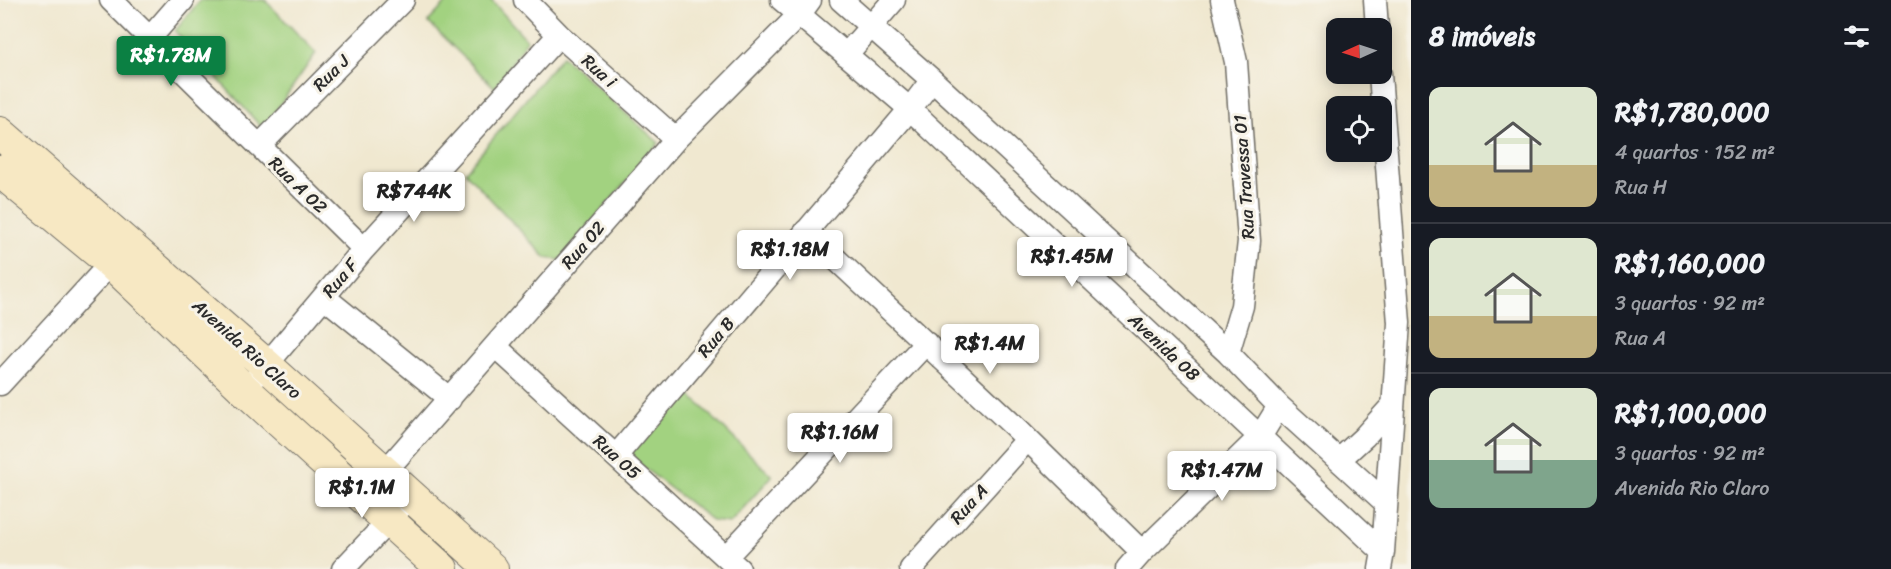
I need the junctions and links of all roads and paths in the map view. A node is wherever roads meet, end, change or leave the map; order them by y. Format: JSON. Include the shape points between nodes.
{"nodes":[{"id":1,"x":111,"y":0,"type":"edge"},
{"id":2,"x":183,"y":0,"type":"edge"},
{"id":3,"x":403,"y":0,"type":"edge"},
{"id":4,"x":525,"y":0,"type":"edge"},
{"id":5,"x":841,"y":0,"type":"edge"},
{"id":6,"x":894,"y":0,"type":"edge"},
{"id":7,"x":1222,"y":0,"type":"edge"},
{"id":8,"x":1375,"y":0,"type":"edge"},
{"id":9,"x":797,"y":5,"type":"edge"},
{"id":10,"x":1376,"y":18,"type":"edge"},
{"id":11,"x":872,"y":27,"type":"junction"},
{"id":12,"x":559,"y":35,"type":"junction"},
{"id":13,"x":150,"y":38,"type":"junction"},
{"id":14,"x":846,"y":55,"type":"junction"},
{"id":15,"x":932,"y":80,"type":"junction"},
{"id":16,"x":1381,"y":84,"type":"edge"},
{"id":17,"x":909,"y":109,"type":"junction"},
{"id":18,"x":0,"y":133,"type":"edge"},
{"id":19,"x":676,"y":139,"type":"junction"},
{"id":20,"x":259,"y":146,"type":"junction"},
{"id":21,"x":0,"y":171,"type":"edge"},
{"id":22,"x":807,"y":231,"type":"junction"},
{"id":23,"x":364,"y":249,"type":"junction"},
{"id":24,"x":119,"y":254,"type":"junction"},
{"id":25,"x":324,"y":297,"type":"junction"},
{"id":26,"x":926,"y":343,"type":"junction"},
{"id":27,"x":495,"y":346,"type":"junction"},
{"id":28,"x":1228,"y":353,"type":"junction"},
{"id":29,"x":266,"y":365,"type":"junction"},
{"id":30,"x":0,"y":384,"type":"edge"},
{"id":31,"x":245,"y":390,"type":"junction"},
{"id":32,"x":450,"y":399,"type":"junction"},
{"id":33,"x":1393,"y":405,"type":"junction"},
{"id":34,"x":1279,"y":406,"type":"junction"},
{"id":35,"x":1260,"y":437,"type":"junction"},
{"id":36,"x":1027,"y":440,"type":"junction"},
{"id":37,"x":616,"y":456,"type":"junction"},
{"id":38,"x":1339,"y":460,"type":"junction"},
{"id":39,"x":385,"y":472,"type":"junction"},
{"id":40,"x":411,"y":496,"type":"junction"},
{"id":41,"x":363,"y":497,"type":"junction"},
{"id":42,"x":1386,"y":503,"type":"junction"},
{"id":43,"x":388,"y":520,"type":"junction"},
{"id":44,"x":1382,"y":560,"type":"edge"},
{"id":45,"x":1134,"y":561,"type":"edge"},
{"id":46,"x":732,"y":563,"type":"edge"},
{"id":47,"x":343,"y":569,"type":"edge"},
{"id":48,"x":442,"y":569,"type":"edge"},
{"id":49,"x":492,"y":569,"type":"edge"},
{"id":50,"x":911,"y":569,"type":"edge"}],
"edges":[{"from":1,"to":13,"type":"street","name":"Rua A 02"},
{"from":2,"to":13,"type":"street"},
{"from":3,"to":20,"type":"street","name":"Rua J"},
{"from":4,"to":12,"type":"street","name":"Rua i"},
{"from":5,"to":11,"type":"street"},
{"from":6,"to":11,"type":"street"},
{"from":7,"to":28,"type":"street","name":"Rua Travessa 01","via":[[1236,62],[1249,241],[1242,306]]},
{"from":8,"to":10,"type":"street"},
{"from":9,"to":14,"type":"street","name":"Avenida 08"},
{"from":9,"to":19,"type":"street","name":"Rua 02"},
{"from":11,"to":14,"type":"street"},
{"from":11,"to":15,"type":"street"},
{"from":12,"to":19,"type":"street","name":"Rua i"},
{"from":12,"to":23,"type":"street","name":"Rua F"},
{"from":13,"to":20,"type":"street","name":"Rua A 02"},
{"from":14,"to":17,"type":"street","name":"Avenida 08"},
{"from":15,"to":17,"type":"street","name":"Rua B"},
{"from":15,"to":28,"type":"street"},
{"from":16,"to":33,"type":"street","via":[[1399,323]]},
{"from":17,"to":22,"type":"street","name":"Rua B"},
{"from":17,"to":35,"type":"street","name":"Avenida 08"},
{"from":18,"to":24,"type":"street","name":"Avenida Rio Claro"},
{"from":19,"to":27,"type":"street","name":"Rua 02"},
{"from":20,"to":23,"type":"street","name":"Rua A 02"},
{"from":21,"to":24,"type":"street","name":"Avenida Rio Claro"},
{"from":22,"to":26,"type":"street"},
{"from":22,"to":37,"type":"street","name":"Rua B"},
{"from":23,"to":25,"type":"street","name":"Rua F"},
{"from":24,"to":29,"type":"street","name":"Avenida Rio Claro"},
{"from":24,"to":30,"type":"street"},
{"from":24,"to":31,"type":"street","name":"Avenida Rio Claro"},
{"from":25,"to":29,"type":"street","name":"Rua F"},
{"from":25,"to":32,"type":"street"},
{"from":26,"to":36,"type":"street"},
{"from":26,"to":46,"type":"street"},
{"from":27,"to":32,"type":"street","name":"Rua 02"},
{"from":27,"to":37,"type":"street","name":"Rua 05"},
{"from":28,"to":34,"type":"street"},
{"from":29,"to":31,"type":"street","name":"Rua F"},
{"from":29,"to":39,"type":"street","name":"Avenida Rio Claro"},
{"from":31,"to":41,"type":"street","name":"Avenida Rio Claro"},
{"from":32,"to":39,"type":"street","name":"Rua 02"},
{"from":33,"to":38,"type":"street"},
{"from":33,"to":42,"type":"street"},
{"from":34,"to":35,"type":"street"},
{"from":34,"to":38,"type":"street"},
{"from":35,"to":44,"type":"street","name":"Avenida 08"},
{"from":35,"to":45,"type":"street"},
{"from":36,"to":45,"type":"street"},
{"from":36,"to":50,"type":"street","name":"Rua A"},
{"from":37,"to":46,"type":"street","name":"Rua 05"},
{"from":38,"to":42,"type":"street"},
{"from":39,"to":40,"type":"street","name":"Avenida Rio Claro"},
{"from":39,"to":41,"type":"street","name":"Rua 02"},
{"from":40,"to":43,"type":"street"},
{"from":40,"to":49,"type":"street","name":"Avenida Rio Claro"},
{"from":41,"to":43,"type":"street","name":"Avenida Rio Claro"},
{"from":42,"to":44,"type":"street"},
{"from":43,"to":47,"type":"street"},
{"from":43,"to":48,"type":"street","name":"Avenida Rio Claro"}]}
